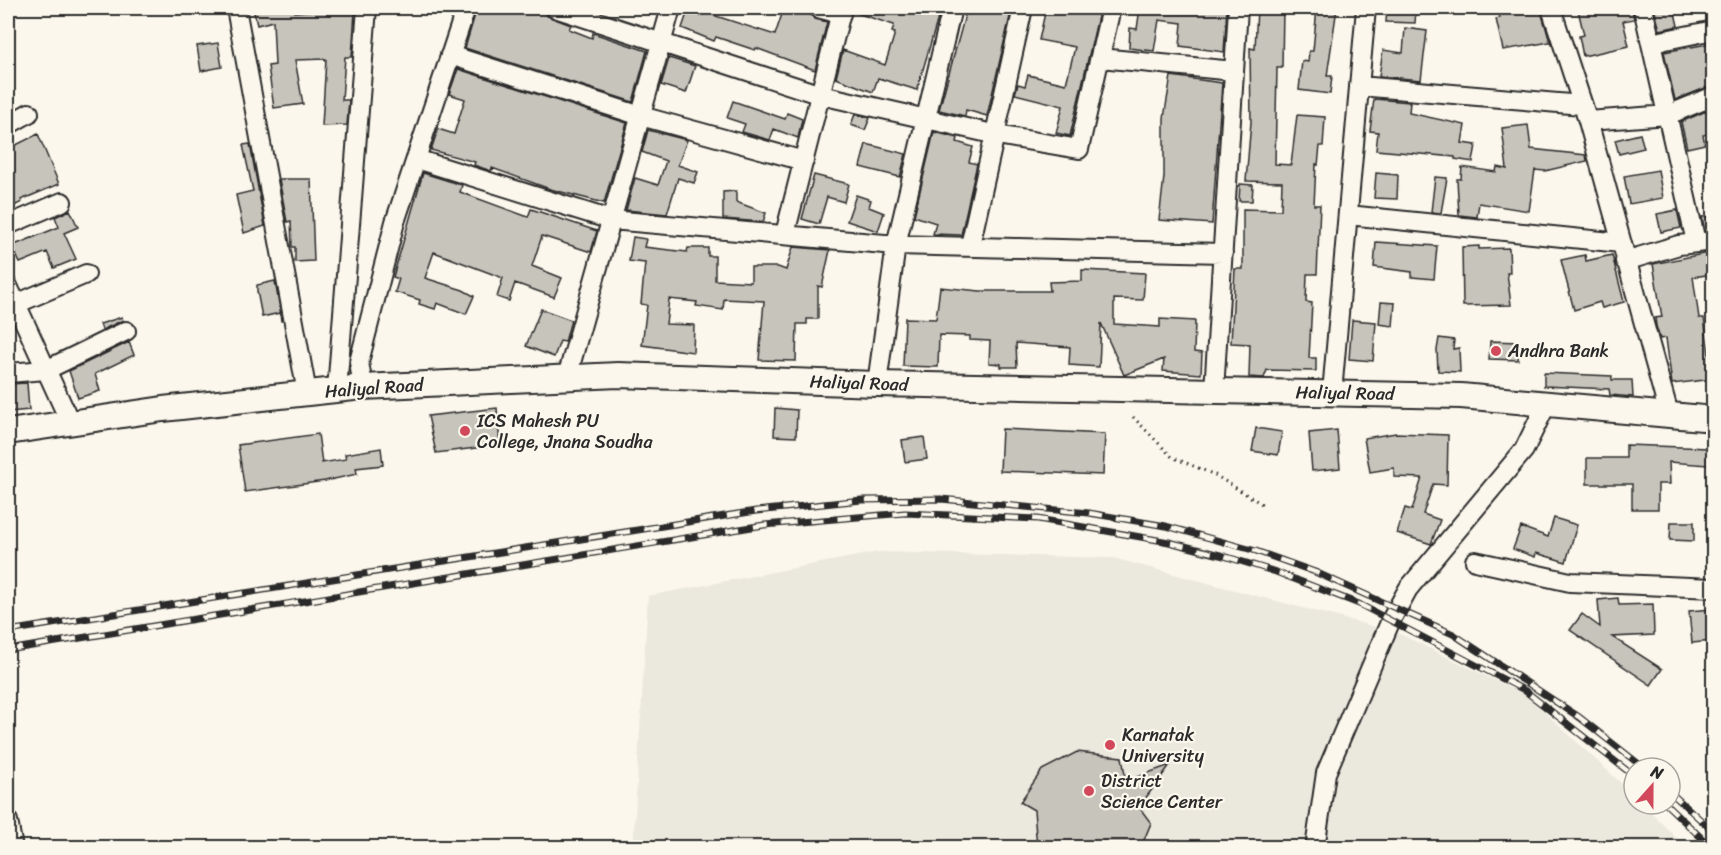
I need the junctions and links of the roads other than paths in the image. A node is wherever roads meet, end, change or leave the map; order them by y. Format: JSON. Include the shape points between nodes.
{"nodes":[{"id":1,"x":236,"y":8,"type":"edge"},
{"id":2,"x":367,"y":8,"type":"edge"},
{"id":3,"x":466,"y":8,"type":"edge"},
{"id":4,"x":555,"y":8,"type":"edge"},
{"id":5,"x":671,"y":8,"type":"edge"},
{"id":6,"x":818,"y":8,"type":"edge"},
{"id":7,"x":952,"y":8,"type":"edge"},
{"id":8,"x":1023,"y":8,"type":"edge"},
{"id":9,"x":1111,"y":8,"type":"edge"},
{"id":10,"x":1238,"y":8,"type":"edge"},
{"id":11,"x":1366,"y":8,"type":"edge"},
{"id":12,"x":1551,"y":8,"type":"edge"},
{"id":13,"x":1643,"y":8,"type":"edge"},
{"id":14,"x":842,"y":11,"type":"edge"},
{"id":15,"x":1713,"y":30,"type":"edge"},
{"id":16,"x":661,"y":42,"type":"junction"},
{"id":17,"x":1651,"y":43,"type":"junction"},
{"id":18,"x":450,"y":55,"type":"junction"},
{"id":19,"x":1100,"y":58,"type":"junction"},
{"id":20,"x":1234,"y":71,"type":"junction"},
{"id":21,"x":1359,"y":86,"type":"junction"},
{"id":22,"x":820,"y":94,"type":"junction"},
{"id":23,"x":1713,"y":96,"type":"edge"},
{"id":24,"x":29,"y":113,"type":"dead end"},
{"id":25,"x":1585,"y":113,"type":"junction"},
{"id":26,"x":1667,"y":114,"type":"junction"},
{"id":27,"x":641,"y":116,"type":"junction"},
{"id":28,"x":926,"y":119,"type":"junction"},
{"id":29,"x":8,"y":125,"type":"edge"},
{"id":30,"x":997,"y":135,"type":"junction"},
{"id":31,"x":416,"y":159,"type":"junction"},
{"id":32,"x":804,"y":161,"type":"junction"},
{"id":33,"x":62,"y":202,"type":"dead end"},
{"id":34,"x":1348,"y":215,"type":"junction"},
{"id":35,"x":611,"y":220,"type":"junction"},
{"id":36,"x":8,"y":225,"type":"edge"},
{"id":37,"x":785,"y":234,"type":"junction"},
{"id":38,"x":1705,"y":241,"type":"edge"},
{"id":39,"x":896,"y":244,"type":"junction"},
{"id":40,"x":970,"y":246,"type":"junction"},
{"id":41,"x":1623,"y":252,"type":"junction"},
{"id":42,"x":1223,"y":253,"type":"junction"},
{"id":43,"x":86,"y":274,"type":"dead end"},
{"id":44,"x":8,"y":286,"type":"edge"},
{"id":45,"x":16,"y":304,"type":"junction"},
{"id":46,"x":126,"y":331,"type":"dead end"},
{"id":47,"x":46,"y":370,"type":"junction"},
{"id":48,"x":8,"y":373,"type":"edge"},
{"id":49,"x":567,"y":377,"type":"junction"},
{"id":50,"x":877,"y":384,"type":"junction"},
{"id":51,"x":363,"y":387,"type":"junction"},
{"id":52,"x":337,"y":390,"type":"junction"},
{"id":53,"x":1214,"y":391,"type":"junction"},
{"id":54,"x":307,"y":393,"type":"junction"},
{"id":55,"x":1332,"y":393,"type":"junction"},
{"id":56,"x":1547,"y":403,"type":"junction"},
{"id":57,"x":1669,"y":414,"type":"junction"},
{"id":58,"x":1713,"y":419,"type":"edge"},
{"id":59,"x":70,"y":422,"type":"junction"},
{"id":60,"x":8,"y":432,"type":"edge"},
{"id":61,"x":1475,"y":561,"type":"dead end"},
{"id":62,"x":1713,"y":588,"type":"edge"},
{"id":63,"x":8,"y":821,"type":"edge"},
{"id":64,"x":13,"y":848,"type":"edge"},
{"id":65,"x":1315,"y":848,"type":"edge"}],
"edges":[{"from":1,"to":54,"type":"street"},
{"from":2,"to":52,"type":"street"},
{"from":3,"to":18,"type":"street"},
{"from":4,"to":16,"type":"street"},
{"from":5,"to":16,"type":"street"},
{"from":6,"to":14,"type":"street"},
{"from":7,"to":28,"type":"street"},
{"from":8,"to":30,"type":"street"},
{"from":9,"to":19,"type":"street"},
{"from":10,"to":20,"type":"street"},
{"from":11,"to":21,"type":"street"},
{"from":12,"to":25,"type":"street"},
{"from":13,"to":17,"type":"street"},
{"from":14,"to":22,"type":"street"},
{"from":15,"to":17,"type":"street"},
{"from":16,"to":22,"type":"street"},
{"from":16,"to":27,"type":"street"},
{"from":17,"to":26,"type":"street"},
{"from":18,"to":27,"type":"street"},
{"from":18,"to":31,"type":"street"},
{"from":19,"to":20,"type":"street"},
{"from":19,"to":30,"type":"street","via":[[1079,149]]},
{"from":20,"to":42,"type":"street"},
{"from":21,"to":25,"type":"street"},
{"from":21,"to":34,"type":"street"},
{"from":22,"to":28,"type":"street"},
{"from":22,"to":32,"type":"street"},
{"from":23,"to":26,"type":"street"},
{"from":24,"to":29,"type":"street"},
{"from":25,"to":26,"type":"street"},
{"from":25,"to":41,"type":"street"},
{"from":26,"to":38,"type":"street"},
{"from":27,"to":32,"type":"street"},
{"from":27,"to":35,"type":"street"},
{"from":28,"to":30,"type":"street"},
{"from":28,"to":39,"type":"street"},
{"from":30,"to":40,"type":"street"},
{"from":31,"to":35,"type":"street"},
{"from":31,"to":51,"type":"street","via":[[395,222],[359,362]]},
{"from":32,"to":37,"type":"street"},
{"from":33,"to":36,"type":"street"},
{"from":34,"to":41,"type":"street"},
{"from":34,"to":55,"type":"street"},
{"from":35,"to":37,"type":"street"},
{"from":35,"to":49,"type":"street"},
{"from":37,"to":39,"type":"street"},
{"from":38,"to":41,"type":"street"},
{"from":39,"to":40,"type":"street"},
{"from":39,"to":50,"type":"street"},
{"from":40,"to":42,"type":"street"},
{"from":41,"to":57,"type":"street"},
{"from":42,"to":53,"type":"street"},
{"from":43,"to":45,"type":"street"},
{"from":44,"to":45,"type":"street"},
{"from":45,"to":47,"type":"street"},
{"from":46,"to":47,"type":"street"},
{"from":47,"to":48,"type":"street"},
{"from":47,"to":59,"type":"street"},
{"from":49,"to":50,"type":"main road","name":"Haliyal Road","via":[[618,375]]},
{"from":49,"to":51,"type":"main road","name":"Haliyal Road"},
{"from":50,"to":53,"type":"main road","name":"Haliyal Road"},
{"from":51,"to":52,"type":"main road","name":"Haliyal Road"},
{"from":52,"to":54,"type":"main road","name":"Haliyal Road"},
{"from":53,"to":55,"type":"main road","name":"Haliyal Road"},
{"from":54,"to":59,"type":"main road","name":"Haliyal Road"},
{"from":55,"to":56,"type":"main road","name":"Haliyal Road"},
{"from":56,"to":57,"type":"main road","name":"Haliyal Road"},
{"from":56,"to":65,"type":"street","via":[[1524,450],[1408,589],[1391,620],[1326,773]]},
{"from":57,"to":58,"type":"main road","name":"Haliyal Road"},
{"from":59,"to":60,"type":"main road","name":"Haliyal Road"},
{"from":61,"to":62,"type":"street","via":[[1570,582]]},
{"from":63,"to":64,"type":"street"}]}
